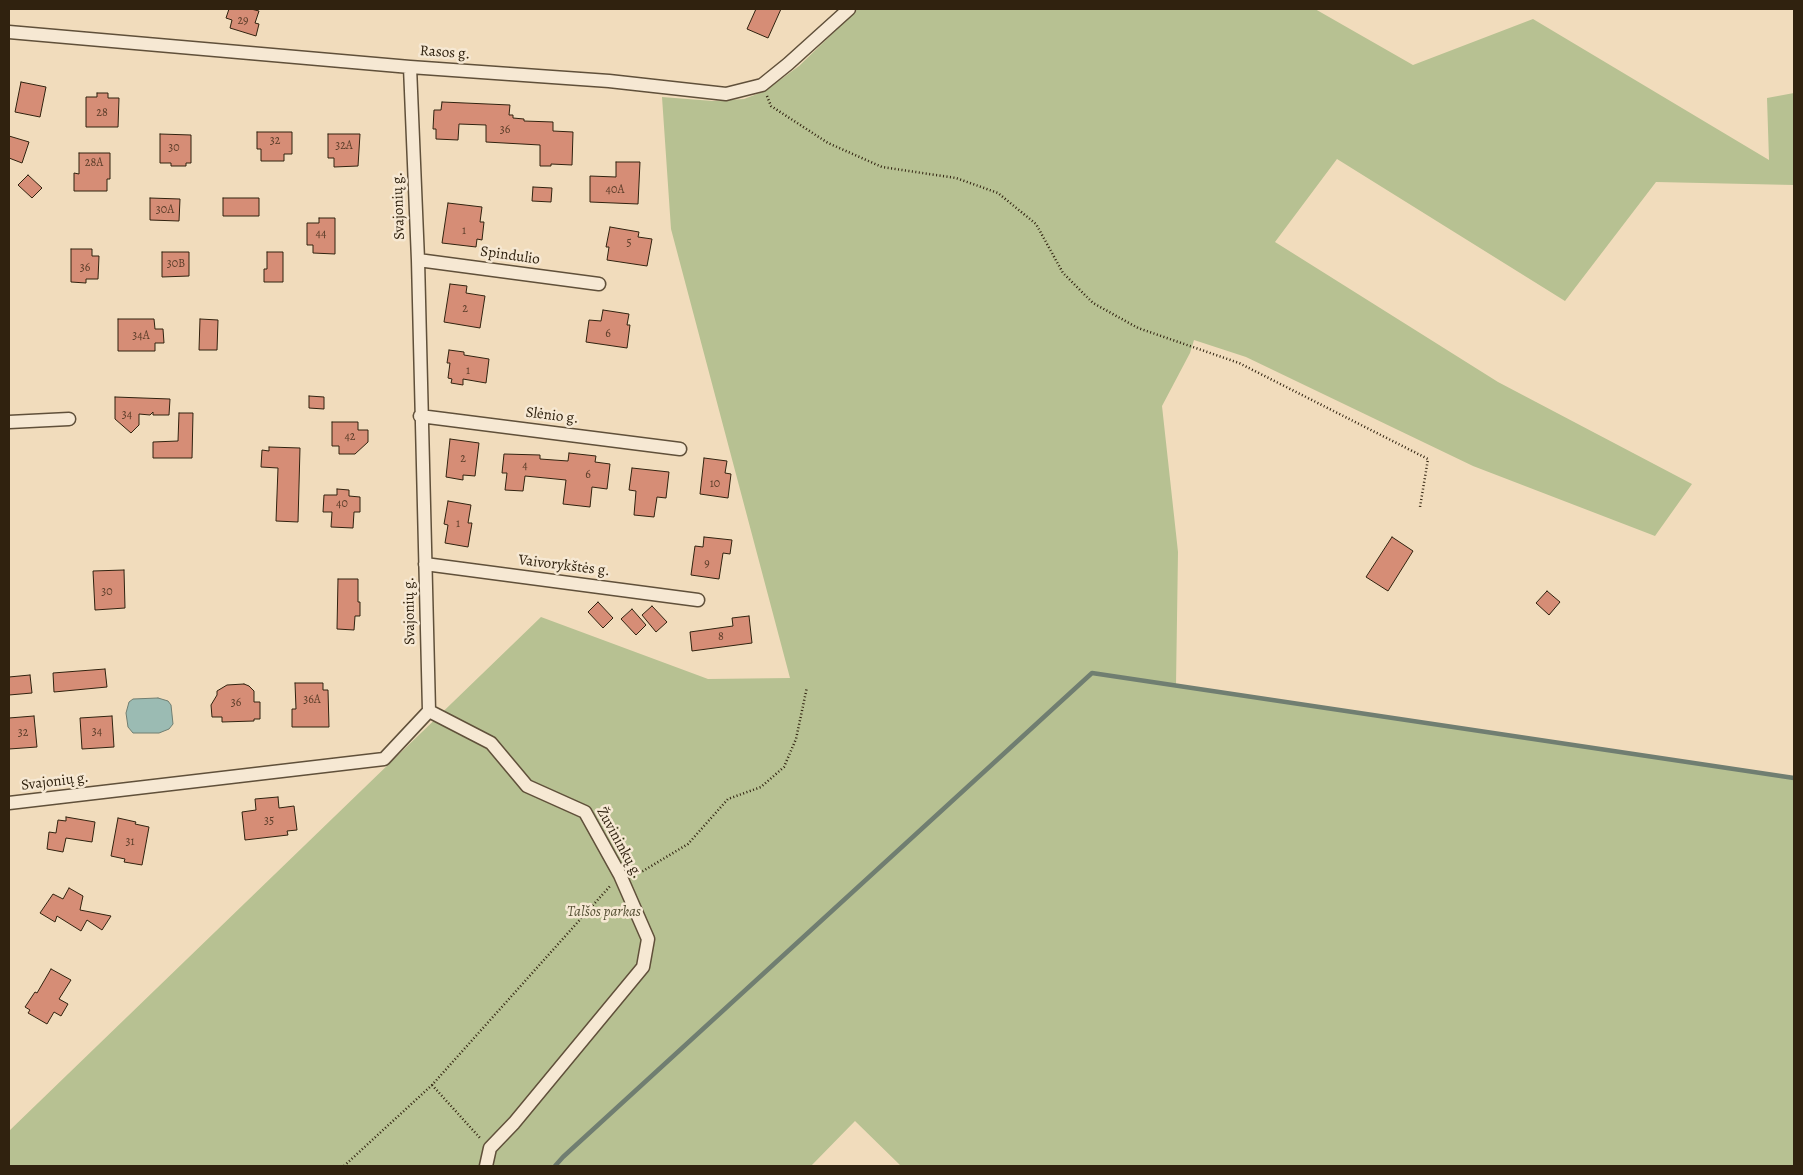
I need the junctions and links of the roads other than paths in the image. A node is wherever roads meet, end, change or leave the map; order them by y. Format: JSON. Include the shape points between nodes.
{"nodes":[{"id":1,"x":849,"y":9,"type":"edge"},
{"id":2,"x":9,"y":32,"type":"edge"},
{"id":3,"x":410,"y":67,"type":"junction"},
{"id":4,"x":418,"y":260,"type":"junction"},
{"id":5,"x":599,"y":284,"type":"dead end"},
{"id":6,"x":420,"y":416,"type":"junction"},
{"id":7,"x":69,"y":419,"type":"dead end"},
{"id":8,"x":9,"y":422,"type":"edge"},
{"id":9,"x":680,"y":449,"type":"dead end"},
{"id":10,"x":425,"y":564,"type":"junction"},
{"id":11,"x":698,"y":600,"type":"dead end"},
{"id":12,"x":429,"y":711,"type":"junction"},
{"id":13,"x":10,"y":805,"type":"edge"},
{"id":14,"x":486,"y":1166,"type":"edge"}],
"edges":[{"from":1,"to":3,"type":"street","name":"Rasos g.","via":[[762,85],[726,94],[609,81]]},
{"from":2,"to":3,"type":"street","name":"Rasos g."},
{"from":3,"to":4,"type":"street","name":"Svajonių g."},
{"from":4,"to":5,"type":"street","name":"Spindulio"},
{"from":4,"to":6,"type":"street","name":"Svajonių g."},
{"from":6,"to":9,"type":"street","name":"Slėnio g."},
{"from":6,"to":10,"type":"street","name":"Svajonių g."},
{"from":7,"to":8,"type":"street"},
{"from":10,"to":11,"type":"street","name":"Vaivorykštės g."},
{"from":10,"to":12,"type":"street","name":"Svajonių g."},
{"from":12,"to":13,"type":"street","name":"Svajonių g.","via":[[384,759]]},
{"from":12,"to":14,"type":"street","name":"Žuvininkų g.","via":[[492,743],[527,786],[584,812],[620,875],[648,939],[643,967],[490,1148]]}]}
